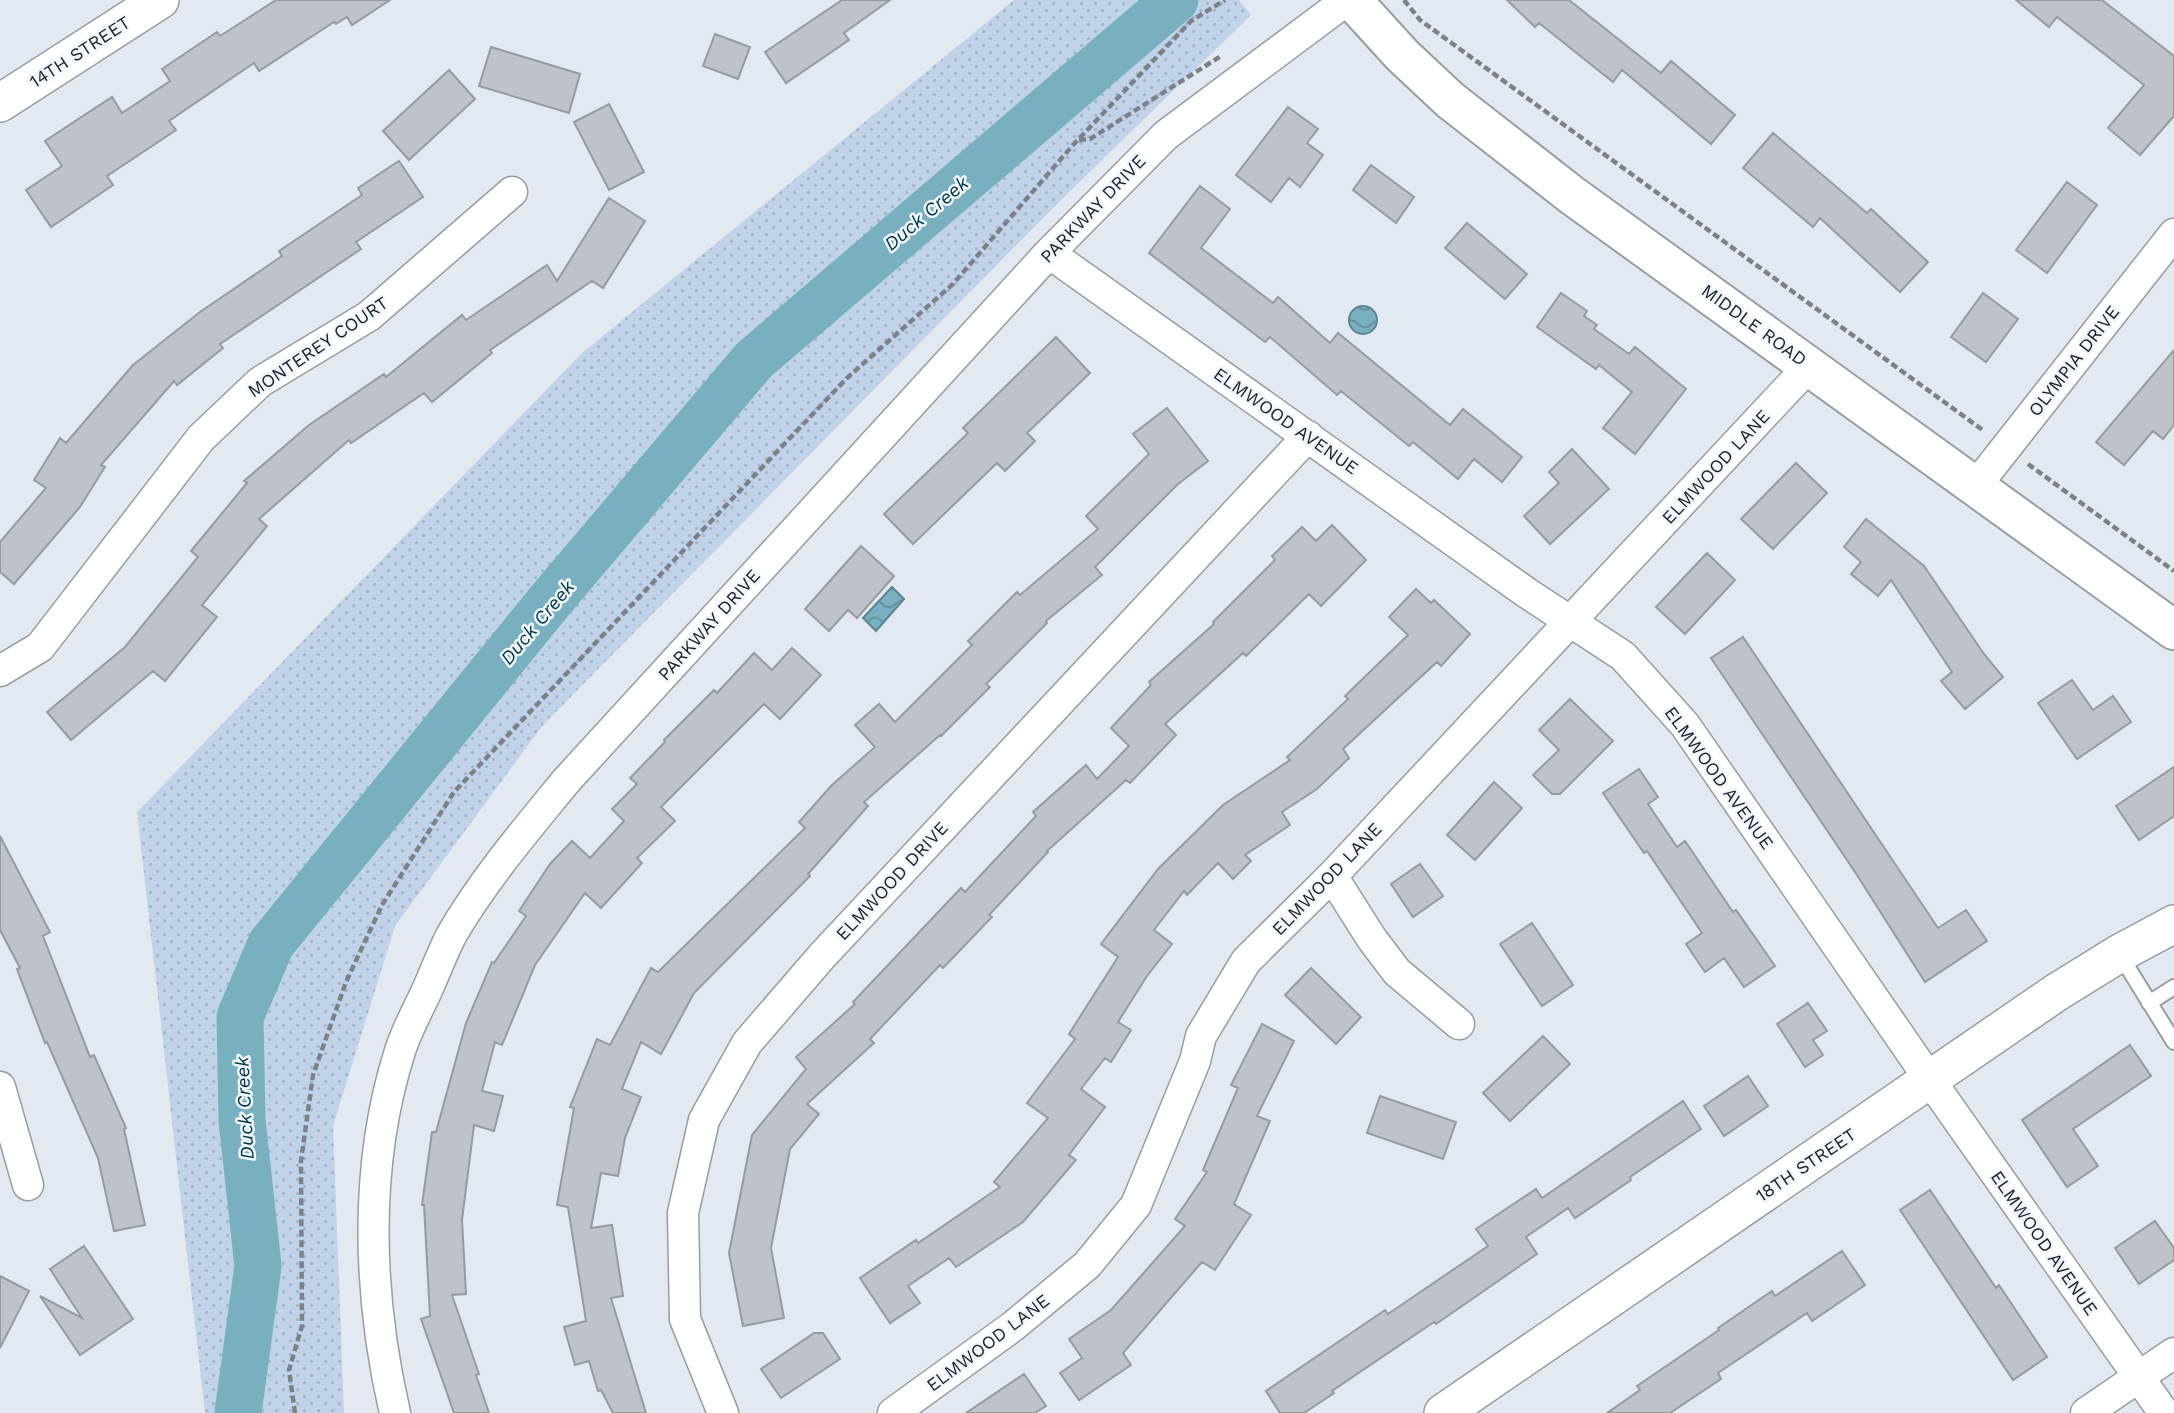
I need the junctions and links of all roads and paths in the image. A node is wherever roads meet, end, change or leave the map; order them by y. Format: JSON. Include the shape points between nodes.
{"nodes":[{"id":1,"x":160,"y":0,"type":"edge"},
{"id":2,"x":1350,"y":0,"type":"edge"},
{"id":3,"x":1404,"y":0,"type":"edge"},
{"id":4,"x":1229,"y":52,"type":"dead end"},
{"id":5,"x":0,"y":103,"type":"edge"},
{"id":6,"x":1078,"y":140,"type":"dead end"},
{"id":7,"x":512,"y":192,"type":"dead end"},
{"id":8,"x":2174,"y":234,"type":"edge"},
{"id":9,"x":1049,"y":253,"type":"junction"},
{"id":10,"x":1810,"y":365,"type":"junction"},
{"id":11,"x":1989,"y":435,"type":"dead end"},
{"id":12,"x":1308,"y":436,"type":"junction"},
{"id":13,"x":2029,"y":465,"type":"dead end"},
{"id":14,"x":1975,"y":487,"type":"junction"},
{"id":15,"x":2174,"y":571,"type":"edge"},
{"id":16,"x":1572,"y":622,"type":"junction"},
{"id":17,"x":2174,"y":630,"type":"edge"},
{"id":18,"x":0,"y":671,"type":"edge"},
{"id":19,"x":1332,"y":876,"type":"junction"},
{"id":20,"x":2174,"y":924,"type":"edge"},
{"id":21,"x":2120,"y":953,"type":"junction"},
{"id":22,"x":2174,"y":987,"type":"edge"},
{"id":23,"x":2149,"y":1003,"type":"junction"},
{"id":24,"x":1459,"y":1024,"type":"dead end"},
{"id":25,"x":2174,"y":1042,"type":"edge"},
{"id":26,"x":1930,"y":1080,"type":"junction"},
{"id":27,"x":0,"y":1087,"type":"edge"},
{"id":28,"x":28,"y":1185,"type":"dead end"},
{"id":29,"x":2174,"y":1353,"type":"edge"},
{"id":30,"x":2139,"y":1377,"type":"junction"},
{"id":31,"x":395,"y":1413,"type":"edge"},
{"id":32,"x":723,"y":1413,"type":"edge"},
{"id":33,"x":893,"y":1413,"type":"edge"},
{"id":34,"x":1443,"y":1413,"type":"edge"},
{"id":35,"x":2087,"y":1413,"type":"edge"},
{"id":36,"x":2164,"y":1413,"type":"edge"}],
"edges":[{"from":1,"to":5,"type":"street","name":"14TH STREET"},
{"from":2,"to":9,"type":"street","name":"PARKWAY DRIVE","via":[[1166,135]]},
{"from":2,"to":10,"type":"main road","name":"MIDDLE ROAD","via":[[1450,100],[1573,195]]},
{"from":3,"to":11,"type":"path","via":[[1420,20]]},
{"from":4,"to":6,"type":"path","via":[[1090,139]]},
{"from":7,"to":18,"type":"street","name":"MONTEREY COURT","via":[[369,316],[260,382],[201,439],[40,647]]},
{"from":8,"to":14,"type":"street","name":"OLYMPIA DRIVE"},
{"from":9,"to":12,"type":"street","name":"ELMWOOD AVENUE"},
{"from":9,"to":31,"type":"street","name":"PARKWAY DRIVE","via":[[566,781],[506,854],[452,935],[400,1049],[384,1114],[375,1197],[375,1281],[384,1365]]},
{"from":10,"to":14,"type":"main road","name":"MIDDLE ROAD"},
{"from":10,"to":16,"type":"street","name":"ELMWOOD LANE"},
{"from":12,"to":16,"type":"street","name":"ELMWOOD AVENUE"},
{"from":12,"to":32,"type":"street","name":"ELMWOOD DRIVE","via":[[822,956],[747,1043],[704,1121],[683,1213],[685,1319]]},
{"from":13,"to":15,"type":"path"},
{"from":14,"to":17,"type":"main road","name":"MIDDLE ROAD"},
{"from":16,"to":19,"type":"street","name":"ELMWOOD LANE"},
{"from":16,"to":26,"type":"street","name":"ELMWOOD AVENUE","via":[[1623,656],[1685,725]]},
{"from":19,"to":24,"type":"street","via":[[1397,972]]},
{"from":19,"to":33,"type":"street","name":"ELMWOOD LANE","via":[[1246,961],[1201,1036],[1136,1205],[1087,1265],[1012,1327]]},
{"from":20,"to":21,"type":"street","name":"18TH STREET"},
{"from":21,"to":23,"type":"lane"},
{"from":21,"to":26,"type":"street","name":"18TH STREET"},
{"from":22,"to":23,"type":"lane"},
{"from":23,"to":25,"type":"lane"},
{"from":26,"to":30,"type":"street","name":"ELMWOOD AVENUE"},
{"from":26,"to":34,"type":"street","name":"18TH STREET"},
{"from":27,"to":28,"type":"street"},
{"from":29,"to":30,"type":"street"},
{"from":30,"to":35,"type":"street"},
{"from":30,"to":36,"type":"street","name":"ELMWOOD AVENUE"}]}
